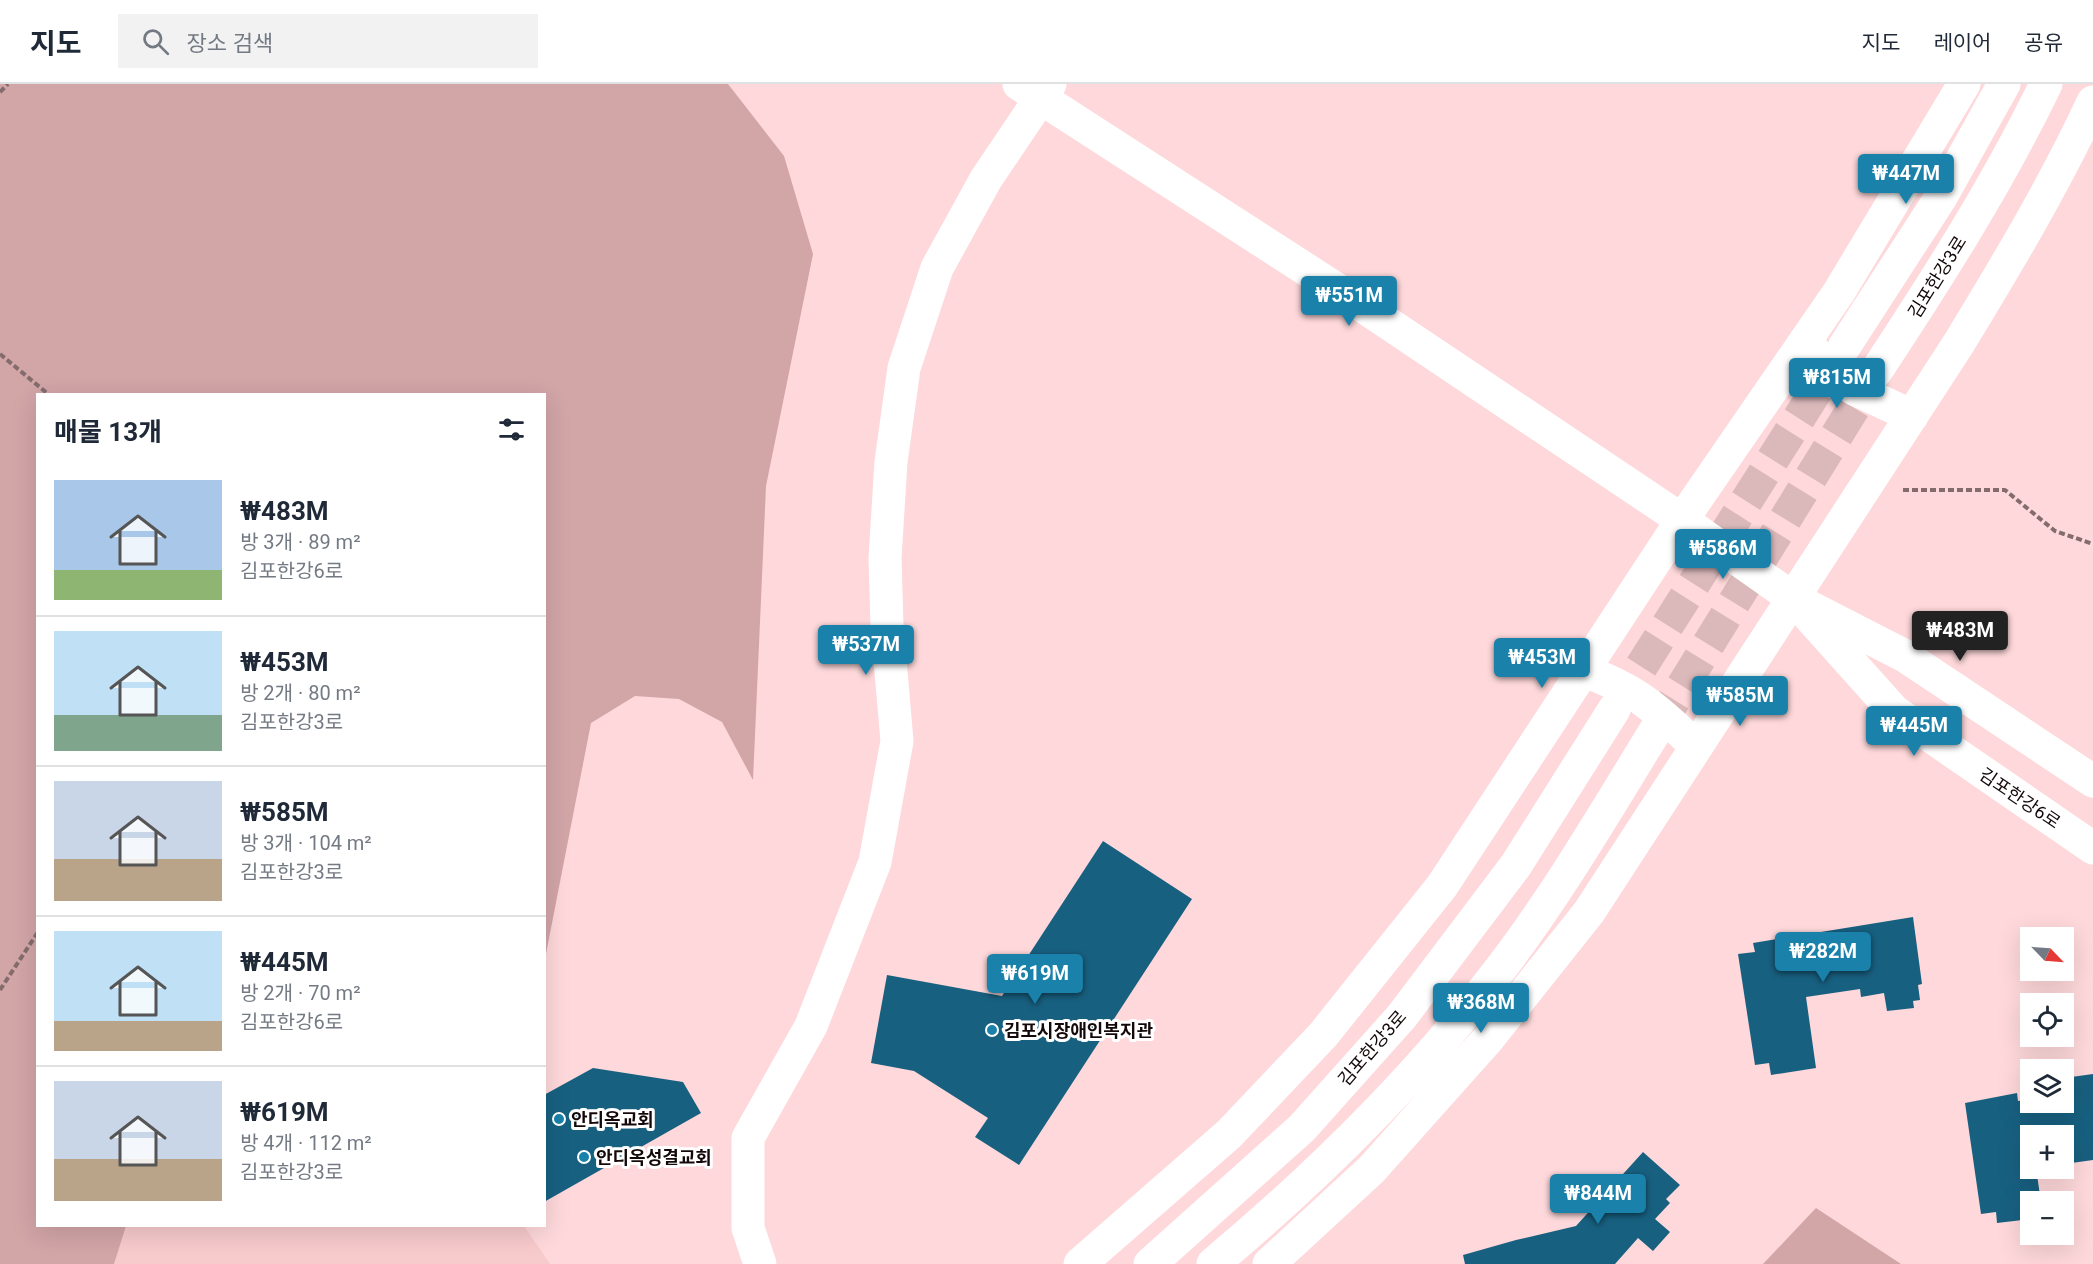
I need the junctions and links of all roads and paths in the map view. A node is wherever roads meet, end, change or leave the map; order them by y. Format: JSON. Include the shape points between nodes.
{"nodes":[{"id":1,"x":8,"y":84,"type":"edge"},
{"id":2,"x":1964,"y":84,"type":"edge"},
{"id":3,"x":2004,"y":84,"type":"edge"},
{"id":4,"x":2046,"y":84,"type":"edge"},
{"id":5,"x":1036,"y":89,"type":"edge"},
{"id":6,"x":0,"y":92,"type":"edge"},
{"id":7,"x":2093,"y":102,"type":"edge"},
{"id":8,"x":1804,"y":341,"type":"junction"},
{"id":9,"x":1844,"y":347,"type":"tunnel mouth"},
{"id":10,"x":0,"y":354,"type":"edge"},
{"id":11,"x":1875,"y":373,"type":"tunnel mouth"},
{"id":12,"x":47,"y":393,"type":"edge"},
{"id":13,"x":1912,"y":416,"type":"junction"},
{"id":14,"x":1899,"y":490,"type":"dead end"},
{"id":15,"x":1682,"y":519,"type":"junction"},
{"id":16,"x":2093,"y":544,"type":"edge"},
{"id":17,"x":1794,"y":599,"type":"junction"},
{"id":18,"x":1584,"y":671,"type":"junction"},
{"id":19,"x":1615,"y":708,"type":"tunnel mouth"},
{"id":20,"x":1657,"y":728,"type":"tunnel mouth"},
{"id":21,"x":1696,"y":747,"type":"junction"},
{"id":22,"x":2093,"y":781,"type":"edge"},
{"id":23,"x":2093,"y":848,"type":"edge"},
{"id":24,"x":36,"y":935,"type":"edge"},
{"id":25,"x":0,"y":990,"type":"edge"},
{"id":26,"x":760,"y":1264,"type":"edge"},
{"id":27,"x":1080,"y":1264,"type":"edge"},
{"id":28,"x":1150,"y":1264,"type":"edge"},
{"id":29,"x":1213,"y":1264,"type":"edge"},
{"id":30,"x":1269,"y":1264,"type":"edge"}],
"edges":[{"from":1,"to":6,"type":"path"},
{"from":2,"to":8,"type":"street","via":[[1839,292]]},
{"from":3,"to":9,"type":"street","via":[[1941,197]]},
{"from":4,"to":11,"type":"street","name":"김포한강3로","via":[[2020,138],[1948,262]]},
{"from":5,"to":15,"type":"street","name":"김포한강6로"},
{"from":5,"to":26,"type":"street","via":[[937,268],[904,368],[891,462],[885,558],[897,741],[875,862],[811,1026],[748,1138],[748,1227]]},
{"from":7,"to":13,"type":"street","via":[[2016,248]]},
{"from":8,"to":13,"type":"street","via":[[1854,389]]},
{"from":8,"to":15,"type":"street"},
{"from":10,"to":12,"type":"path"},
{"from":13,"to":17,"type":"street"},
{"from":14,"to":16,"type":"path","via":[[2005,490],[2055,531]]},
{"from":15,"to":17,"type":"street","name":"김포한강6로"},
{"from":15,"to":18,"type":"street"},
{"from":17,"to":21,"type":"street"},
{"from":17,"to":22,"type":"street","name":"김포한강6로","via":[[1905,656]]},
{"from":17,"to":23,"type":"street","name":"김포한강6로","via":[[1894,711]]},
{"from":18,"to":21,"type":"street","via":[[1617,683],[1654,706]]},
{"from":18,"to":27,"type":"street","via":[[1442,886],[1323,1035],[1229,1134]]},
{"from":19,"to":28,"type":"street","name":"김포한강3로","via":[[1516,865],[1401,1016],[1302,1128]]},
{"from":20,"to":29,"type":"street","via":[[1561,884],[1502,968],[1431,1055],[1345,1147]]},
{"from":21,"to":30,"type":"street","via":[[1589,912],[1488,1039],[1372,1169]]},
{"from":24,"to":25,"type":"path"}]}
